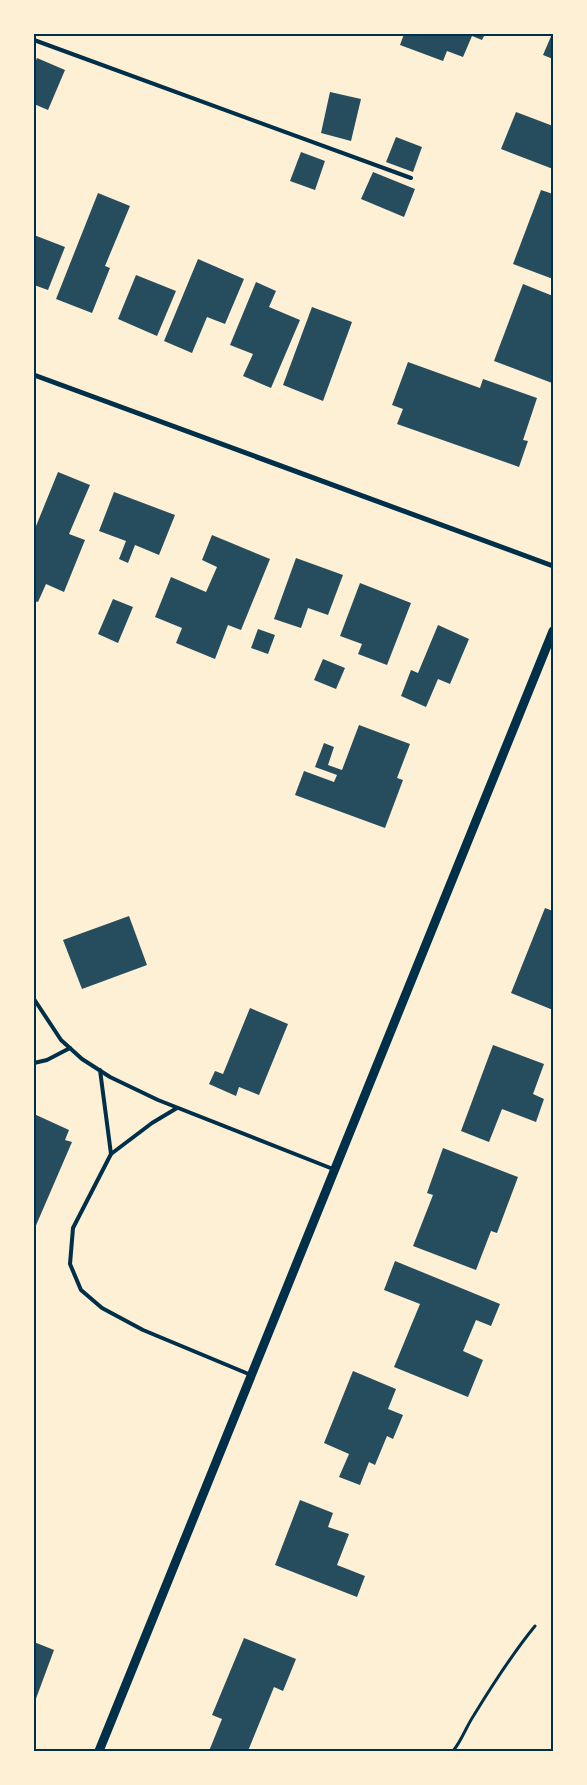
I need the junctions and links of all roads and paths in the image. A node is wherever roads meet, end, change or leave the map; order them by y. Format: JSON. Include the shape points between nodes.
{"nodes":[{"id":1,"x":34,"y":40,"type":"edge"},
{"id":2,"x":411,"y":178,"type":"dead end"},
{"id":3,"x":34,"y":375,"type":"edge"},
{"id":4,"x":553,"y":566,"type":"edge"},
{"id":5,"x":553,"y":631,"type":"edge"},
{"id":6,"x":34,"y":999,"type":"edge"},
{"id":7,"x":70,"y":1048,"type":"junction"},
{"id":8,"x":34,"y":1063,"type":"edge"},
{"id":9,"x":100,"y":1070,"type":"junction"},
{"id":10,"x":177,"y":1108,"type":"junction"},
{"id":11,"x":111,"y":1154,"type":"junction"},
{"id":12,"x":334,"y":1170,"type":"junction"},
{"id":13,"x":251,"y":1375,"type":"junction"},
{"id":14,"x":535,"y":1626,"type":"dead end"},
{"id":15,"x":98,"y":1751,"type":"edge"},
{"id":16,"x":453,"y":1751,"type":"edge"}],
"edges":[{"from":1,"to":2,"type":"lane"},
{"from":3,"to":4,"type":"street"},
{"from":5,"to":12,"type":"street"},
{"from":6,"to":7,"type":"lane","via":[[61,1040]]},
{"from":7,"to":8,"type":"lane"},
{"from":7,"to":9,"type":"lane"},
{"from":9,"to":10,"type":"lane"},
{"from":9,"to":11,"type":"lane"},
{"from":10,"to":11,"type":"lane"},
{"from":10,"to":12,"type":"lane"},
{"from":11,"to":13,"type":"lane","via":[[73,1228],[70,1264],[81,1290],[102,1308],[143,1330]]},
{"from":12,"to":13,"type":"street"},
{"from":13,"to":15,"type":"street"},
{"from":14,"to":16,"type":"path","via":[[496,1679]]}]}
